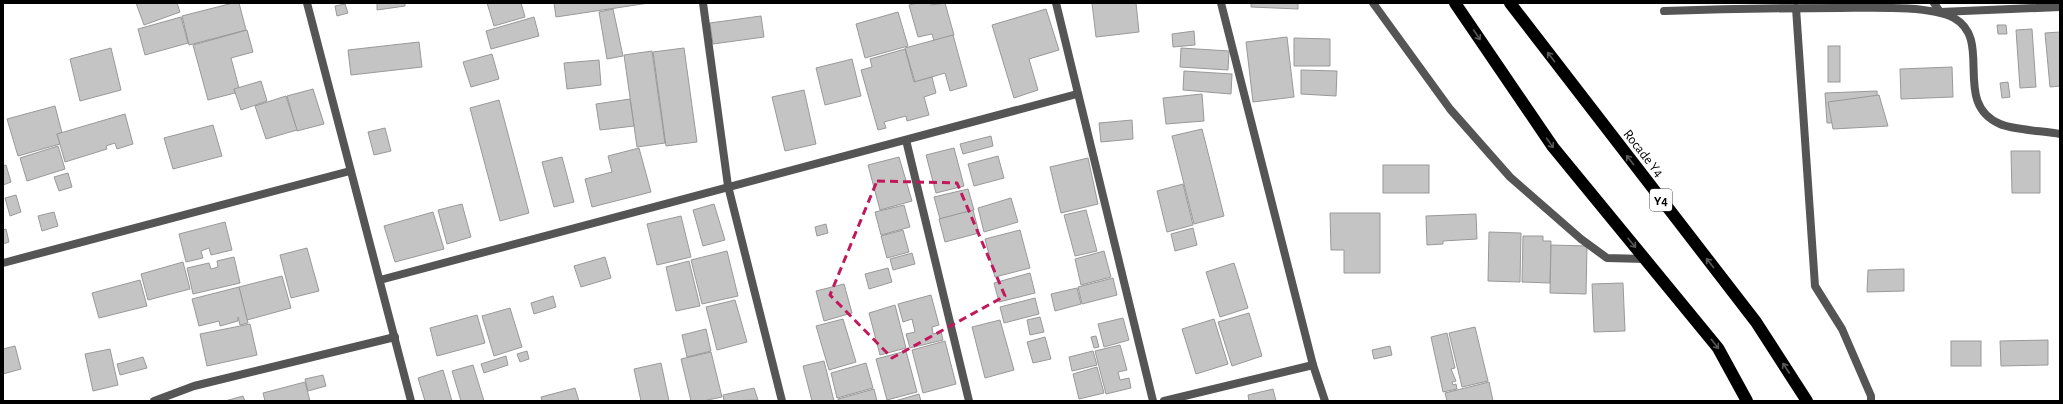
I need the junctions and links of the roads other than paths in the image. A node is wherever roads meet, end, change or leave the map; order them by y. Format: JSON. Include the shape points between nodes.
{"nodes":[{"id":1,"x":307,"y":3,"type":"edge"},
{"id":2,"x":703,"y":3,"type":"edge"},
{"id":3,"x":1056,"y":3,"type":"edge"},
{"id":4,"x":1221,"y":3,"type":"edge"},
{"id":5,"x":1373,"y":3,"type":"edge"},
{"id":6,"x":1455,"y":3,"type":"edge"},
{"id":7,"x":1510,"y":3,"type":"edge"},
{"id":8,"x":1934,"y":3,"type":"edge"},
{"id":9,"x":1763,"y":5,"type":"edge"},
{"id":10,"x":2060,"y":7,"type":"edge"},
{"id":11,"x":1796,"y":8,"type":"junction"},
{"id":12,"x":1664,"y":10,"type":"dead end"},
{"id":13,"x":1940,"y":12,"type":"junction"},
{"id":14,"x":1077,"y":94,"type":"junction"},
{"id":15,"x":2060,"y":134,"type":"edge"},
{"id":16,"x":906,"y":140,"type":"junction"},
{"id":17,"x":350,"y":171,"type":"junction"},
{"id":18,"x":728,"y":186,"type":"junction"},
{"id":19,"x":1645,"y":259,"type":"junction"},
{"id":20,"x":3,"y":263,"type":"edge"},
{"id":21,"x":380,"y":280,"type":"junction"},
{"id":22,"x":395,"y":337,"type":"junction"},
{"id":23,"x":1313,"y":365,"type":"junction"},
{"id":24,"x":154,"y":401,"type":"edge"},
{"id":25,"x":411,"y":401,"type":"edge"},
{"id":26,"x":782,"y":401,"type":"edge"},
{"id":27,"x":969,"y":401,"type":"edge"},
{"id":28,"x":1153,"y":401,"type":"edge"},
{"id":29,"x":1164,"y":401,"type":"edge"},
{"id":30,"x":1325,"y":401,"type":"edge"},
{"id":31,"x":1747,"y":401,"type":"edge"},
{"id":32,"x":1807,"y":401,"type":"edge"},
{"id":33,"x":1871,"y":401,"type":"edge"}],
"edges":[{"from":1,"to":17,"type":"street"},
{"from":2,"to":18,"type":"street"},
{"from":3,"to":14,"type":"street"},
{"from":4,"to":23,"type":"street"},
{"from":5,"to":19,"type":"street","via":[[1450,109],[1510,177],[1581,240],[1607,258]]},
{"from":6,"to":19,"type":"highway","one_way":true,"via":[[1553,147]]},
{"from":32,"to":7,"type":"highway","name":"Rocade Y4","number":"Y4","one_way":true,"via":[[1756,322]]},
{"from":8,"to":13,"type":"street"},
{"from":9,"to":11,"type":"street"},
{"from":9,"to":12,"type":"street"},
{"from":10,"to":13,"type":"street"},
{"from":11,"to":13,"type":"street","via":[[1887,8]]},
{"from":11,"to":33,"type":"street","via":[[1815,286],[1842,329]]},
{"from":13,"to":15,"type":"street","via":[[1955,18],[1967,30],[1972,42],[1977,103],[1985,115],[2001,125]]},
{"from":14,"to":16,"type":"street"},
{"from":14,"to":28,"type":"street"},
{"from":16,"to":18,"type":"street"},
{"from":16,"to":27,"type":"street"},
{"from":17,"to":20,"type":"street"},
{"from":17,"to":21,"type":"street"},
{"from":18,"to":21,"type":"street"},
{"from":18,"to":26,"type":"street"},
{"from":19,"to":31,"type":"highway","one_way":true,"via":[[1718,348]]},
{"from":21,"to":22,"type":"street"},
{"from":22,"to":24,"type":"street","via":[[194,386]]},
{"from":22,"to":25,"type":"street"},
{"from":23,"to":29,"type":"street"},
{"from":23,"to":30,"type":"street"}]}
